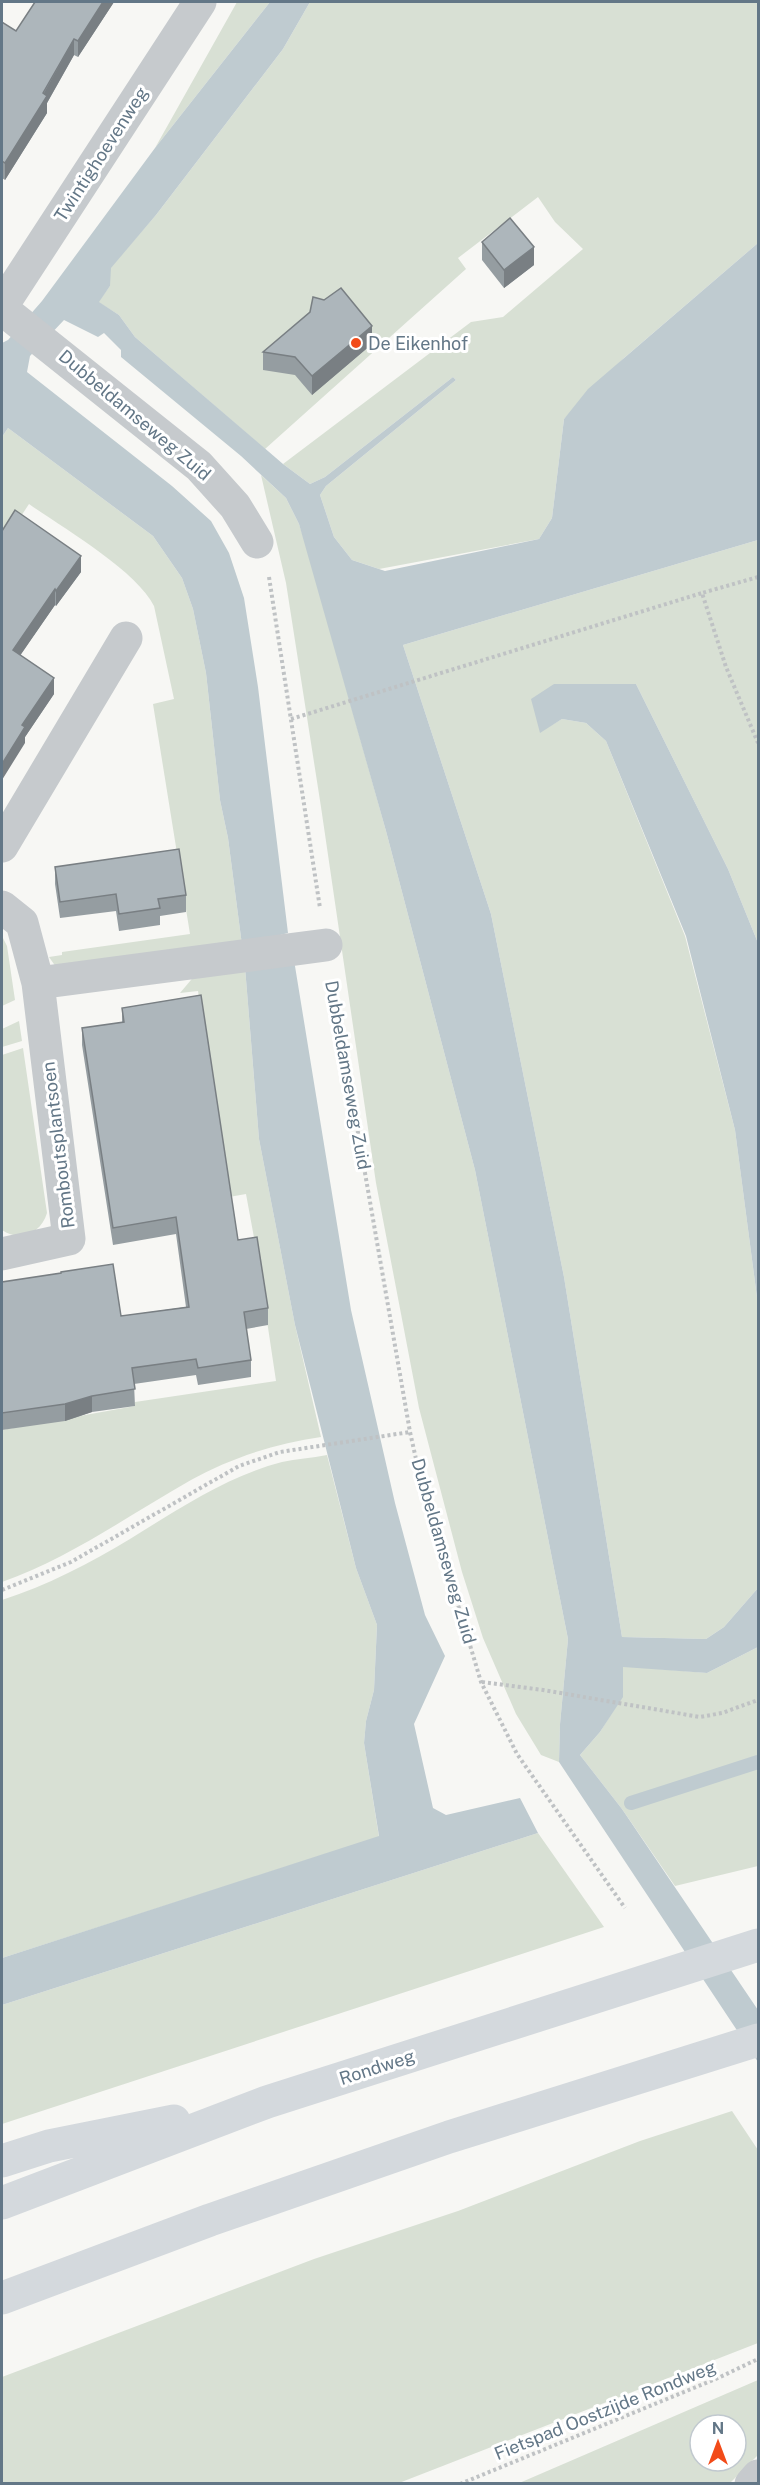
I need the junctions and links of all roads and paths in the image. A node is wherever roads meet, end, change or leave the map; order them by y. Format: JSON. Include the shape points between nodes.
{"nodes":[{"id":1,"x":200,"y":2,"type":"edge"},
{"id":2,"x":7,"y":312,"type":"edge"},
{"id":3,"x":257,"y":542,"type":"joint"},
{"id":4,"x":759,"y":577,"type":"edge"},
{"id":5,"x":702,"y":593,"type":"junction"},
{"id":6,"x":126,"y":638,"type":"dead end"},
{"id":7,"x":291,"y":719,"type":"junction"},
{"id":8,"x":759,"y":743,"type":"edge"},
{"id":9,"x":2,"y":846,"type":"edge"},
{"id":10,"x":2,"y":907,"type":"edge"},
{"id":11,"x":314,"y":947,"type":"junction"},
{"id":12,"x":38,"y":983,"type":"junction"},
{"id":13,"x":2,"y":1254,"type":"edge"},
{"id":14,"x":410,"y":1432,"type":"junction"},
{"id":15,"x":2,"y":1590,"type":"edge"},
{"id":16,"x":481,"y":1682,"type":"junction"},
{"id":17,"x":759,"y":1700,"type":"edge"},
{"id":18,"x":625,"y":1908,"type":"dead end"},
{"id":19,"x":746,"y":1949,"type":"edge"},
{"id":20,"x":759,"y":2040,"type":"edge"},
{"id":21,"x":267,"y":2103,"type":"junction"},
{"id":22,"x":2,"y":2161,"type":"edge"},
{"id":23,"x":2,"y":2204,"type":"edge"},
{"id":24,"x":2,"y":2298,"type":"edge"},
{"id":25,"x":759,"y":2359,"type":"edge"},
{"id":26,"x":759,"y":2476,"type":"edge"},
{"id":27,"x":460,"y":2484,"type":"edge"},
{"id":28,"x":751,"y":2484,"type":"edge"}],
"edges":[{"from":1,"to":2,"type":"street","name":"Twintighoevenweg"},
{"from":2,"to":3,"type":"street","name":"Dubbeldamseweg Zuid","via":[[199,466],[235,506]]},
{"from":3,"to":7,"type":"path","name":"Dubbeldamseweg Zuid","via":[[272,585]]},
{"from":4,"to":5,"type":"path"},
{"from":5,"to":7,"type":"path"},
{"from":5,"to":8,"type":"path","via":[[726,667]]},
{"from":6,"to":9,"type":"street"},
{"from":7,"to":11,"type":"path","name":"Dubbeldamseweg Zuid"},
{"from":10,"to":12,"type":"street","name":"Romboutsplantsoen","via":[[22,924]]},
{"from":11,"to":12,"type":"street"},
{"from":11,"to":14,"type":"path","name":"Dubbeldamseweg Zuid"},
{"from":12,"to":13,"type":"street","name":"Romboutsplantsoen","via":[[69,1239]]},
{"from":14,"to":15,"type":"path","via":[[280,1452],[239,1466],[71,1562]]},
{"from":14,"to":16,"type":"path","name":"Dubbeldamseweg Zuid"},
{"from":16,"to":17,"type":"path","via":[[700,1717]]},
{"from":16,"to":18,"type":"path","name":"Dubbeldamseweg Zuid","via":[[517,1754]]},
{"from":19,"to":21,"type":"highway","name":"Rondweg"},
{"from":20,"to":24,"type":"highway","via":[[449,2137]]},
{"from":21,"to":22,"type":"highway","via":[[49,2146]]},
{"from":21,"to":23,"type":"highway","name":"Rondweg"},
{"from":25,"to":27,"type":"path","name":"Fietspad Oostzijde Rondweg"},
{"from":26,"to":28,"type":"street"}]}
